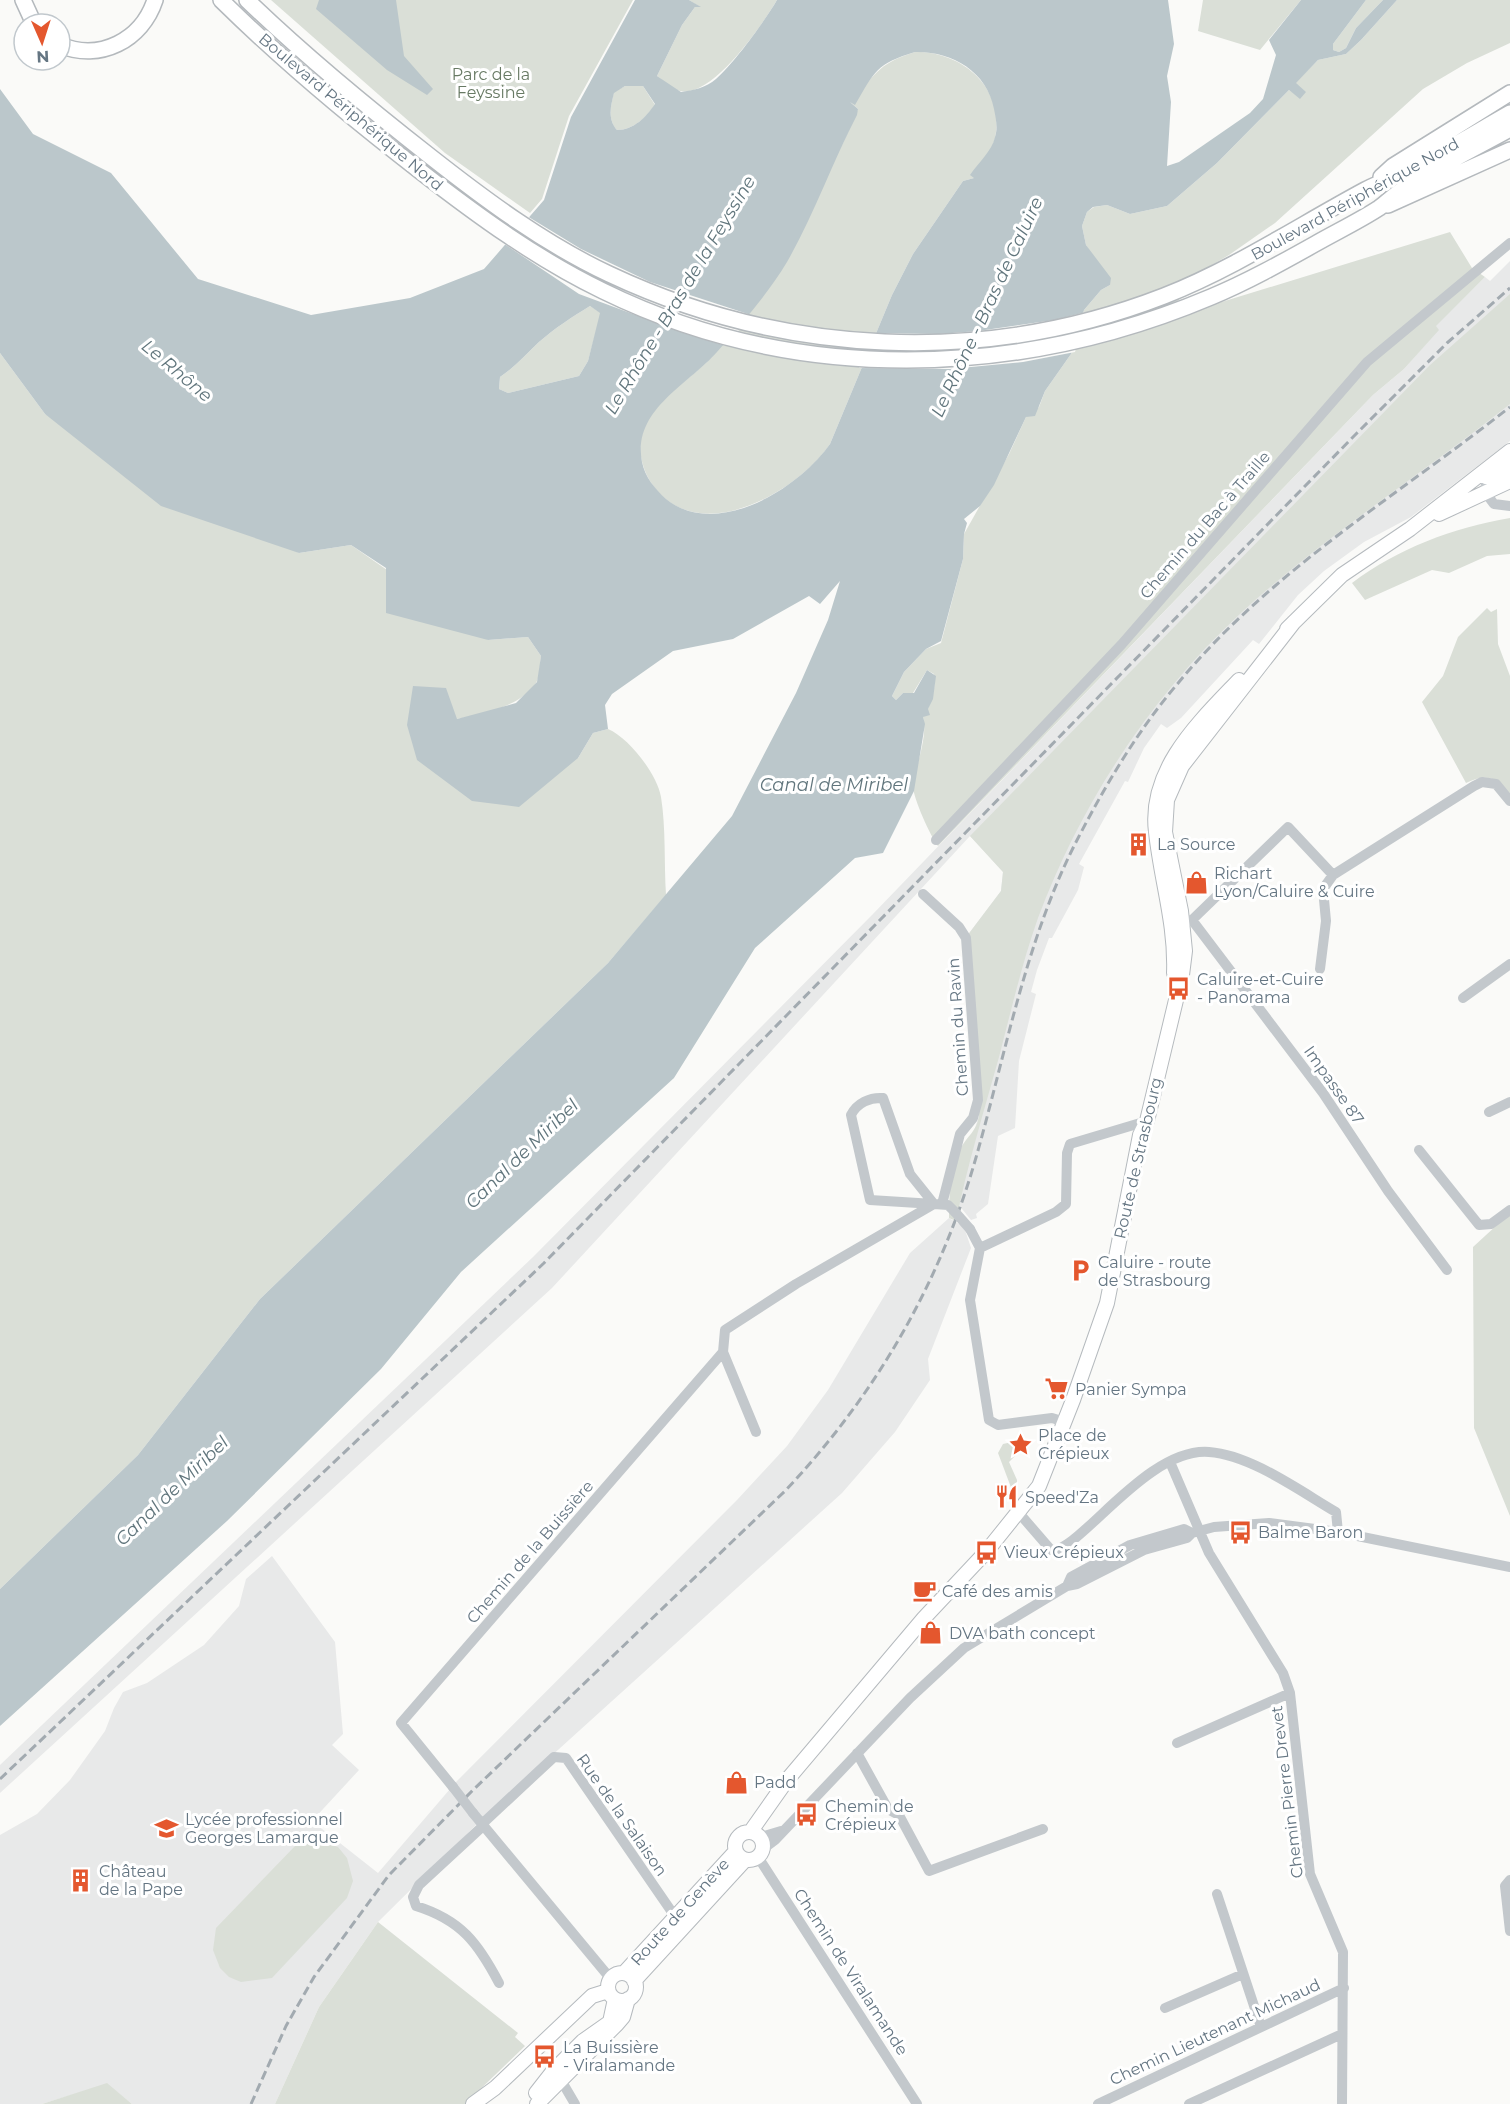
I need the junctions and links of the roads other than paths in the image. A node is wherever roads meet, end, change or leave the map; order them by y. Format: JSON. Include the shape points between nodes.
{"nodes":[{"id":1,"x":155,"y":0,"type":"edge"},
{"id":2,"x":221,"y":0,"type":"edge"},
{"id":3,"x":247,"y":0,"type":"edge"},
{"id":4,"x":72,"y":48,"type":"edge"},
{"id":5,"x":1510,"y":93,"type":"edge"},
{"id":6,"x":1510,"y":113,"type":"edge"},
{"id":7,"x":1510,"y":129,"type":"edge"},
{"id":8,"x":1510,"y":150,"type":"edge"},
{"id":9,"x":1368,"y":189,"type":"junction"},
{"id":10,"x":1377,"y":209,"type":"junction"},
{"id":11,"x":1510,"y":243,"type":"edge"},
{"id":12,"x":1510,"y":451,"type":"edge"},
{"id":13,"x":1510,"y":467,"type":"edge"},
{"id":14,"x":1510,"y":481,"type":"edge"},
{"id":15,"x":1485,"y":492,"type":"junction"},
{"id":16,"x":1451,"y":498,"type":"junction"},
{"id":17,"x":1510,"y":506,"type":"edge"},
{"id":18,"x":1410,"y":529,"type":"junction"},
{"id":19,"x":1510,"y":801,"type":"edge"},
{"id":20,"x":936,"y":840,"type":"dead end"},
{"id":21,"x":1333,"y":875,"type":"junction"},
{"id":22,"x":922,"y":894,"type":"dead end"},
{"id":23,"x":1183,"y":922,"type":"junction"},
{"id":24,"x":1510,"y":964,"type":"edge"},
{"id":25,"x":1320,"y":969,"type":"dead end"},
{"id":26,"x":1463,"y":998,"type":"dead end"},
{"id":27,"x":1510,"y":1102,"type":"edge"},
{"id":28,"x":1489,"y":1112,"type":"dead end"},
{"id":29,"x":1147,"y":1121,"type":"junction"},
{"id":30,"x":1419,"y":1150,"type":"dead end"},
{"id":31,"x":938,"y":1204,"type":"junction"},
{"id":32,"x":1510,"y":1210,"type":"edge"},
{"id":33,"x":980,"y":1248,"type":"junction"},
{"id":34,"x":1447,"y":1270,"type":"dead end"},
{"id":35,"x":723,"y":1352,"type":"junction"},
{"id":36,"x":1065,"y":1422,"type":"junction"},
{"id":37,"x":756,"y":1432,"type":"dead end"},
{"id":38,"x":1170,"y":1462,"type":"junction"},
{"id":39,"x":1019,"y":1513,"type":"junction"},
{"id":40,"x":1196,"y":1532,"type":"junction"},
{"id":41,"x":1338,"y":1532,"type":"junction"},
{"id":42,"x":1510,"y":1567,"type":"edge"},
{"id":43,"x":1290,"y":1693,"type":"junction"},
{"id":44,"x":1177,"y":1743,"type":"dead end"},
{"id":45,"x":857,"y":1753,"type":"junction"},
{"id":46,"x":483,"y":1825,"type":"junction"},
{"id":47,"x":1043,"y":1829,"type":"dead end"},
{"id":48,"x":752,"y":1847,"type":"junction"},
{"id":49,"x":1510,"y":1880,"type":"edge"},
{"id":50,"x":1217,"y":1894,"type":"dead end"},
{"id":51,"x":676,"y":1918,"type":"junction"},
{"id":52,"x":1510,"y":1931,"type":"edge"},
{"id":53,"x":1244,"y":1974,"type":"junction"},
{"id":54,"x":629,"y":1977,"type":"junction"},
{"id":55,"x":499,"y":1983,"type":"dead end"},
{"id":56,"x":1344,"y":1988,"type":"junction"},
{"id":57,"x":615,"y":1992,"type":"junction"},
{"id":58,"x":1165,"y":2008,"type":"dead end"},
{"id":59,"x":1261,"y":2027,"type":"junction"},
{"id":60,"x":1342,"y":2034,"type":"junction"},
{"id":61,"x":557,"y":2074,"type":"junction"},
{"id":62,"x":495,"y":2088,"type":"junction"},
{"id":63,"x":473,"y":2104,"type":"edge"},
{"id":64,"x":483,"y":2104,"type":"edge"},
{"id":65,"x":528,"y":2104,"type":"edge"},
{"id":66,"x":537,"y":2104,"type":"edge"},
{"id":67,"x":575,"y":2104,"type":"edge"},
{"id":68,"x":916,"y":2104,"type":"edge"},
{"id":69,"x":1098,"y":2104,"type":"edge"},
{"id":70,"x":1189,"y":2104,"type":"edge"},
{"id":71,"x":1342,"y":2104,"type":"edge"}],
"edges":[{"from":1,"to":4,"type":"highway","via":[[140,28],[117,45],[85,51]]},
{"from":2,"to":10,"type":"highway","name":"Boulevard Périphérique Nord","via":[[342,110],[456,199],[536,254],[634,305],[700,329],[814,355],[933,361],[1077,342],[1207,299],[1263,273]]},
{"from":3,"to":9,"type":"highway","name":"Boulevard Périphérique Nord","via":[[357,98],[467,185],[541,237],[634,286],[703,311],[816,337],[933,344],[1018,336],[1120,311],[1198,282]]},
{"from":5,"to":9,"type":"highway","via":[[1393,166]]},
{"from":6,"to":9,"type":"highway","name":"Boulevard Périphérique Nord"},
{"from":7,"to":10,"type":"highway","name":"Boulevard Périphérique Nord","via":[[1401,190]]},
{"from":8,"to":10,"type":"highway","via":[[1407,199]]},
{"from":11,"to":20,"type":"street","name":"Chemin du Bac à Traille","via":[[1367,362],[1122,644]]},
{"from":12,"to":16,"type":"main road","name":"Route de Strasbourg"},
{"from":13,"to":15,"type":"street","via":[[1486,483]]},
{"from":13,"to":16,"type":"main road"},
{"from":14,"to":15,"type":"main road","name":"Route de Strasbourg"},
{"from":15,"to":17,"type":"street","via":[[1494,504]]},
{"from":15,"to":18,"type":"main road","name":"Route de Strasbourg"},
{"from":16,"to":18,"type":"main road","name":"Route de Strasbourg"},
{"from":18,"to":23,"type":"main road","name":"Route de Strasbourg","via":[[1342,575],[1294,622],[1182,766],[1165,811]]},
{"from":19,"to":21,"type":"street","via":[[1496,784],[1482,782]]},
{"from":21,"to":23,"type":"street","via":[[1288,827]]},
{"from":21,"to":25,"type":"street","via":[[1323,889],[1326,921]]},
{"from":22,"to":31,"type":"street","name":"Chemin du Ravin","via":[[966,938],[978,1100],[973,1118],[960,1134]]},
{"from":23,"to":29,"type":"main road","name":"Route de Strasbourg","via":[[1183,969]]},
{"from":23,"to":34,"type":"street","name":"Impasse 87","via":[[1323,1093]]},
{"from":24,"to":26,"type":"street"},
{"from":27,"to":28,"type":"street"},
{"from":29,"to":33,"type":"street","via":[[1070,1144],[1066,1204]]},
{"from":29,"to":36,"type":"main road","name":"Route de Strasbourg","via":[[1140,1135],[1107,1303]]},
{"from":30,"to":32,"type":"street","via":[[1479,1225],[1491,1224]]},
{"from":31,"to":31,"type":"street","via":[[910,1174],[883,1098],[874,1097],[855,1107],[851,1115],[870,1200]]},
{"from":31,"to":33,"type":"street","bridge":true,"via":[[948,1205],[955,1212]]},
{"from":31,"to":35,"type":"street","name":"Chemin de la Buissière","via":[[796,1284],[725,1330]]},
{"from":33,"to":36,"type":"street","via":[[970,1300],[989,1420],[998,1425],[1052,1418]]},
{"from":35,"to":37,"type":"street"},
{"from":35,"to":46,"type":"street","name":"Chemin de la Buissière","bridge":true,"via":[[401,1723]]},
{"from":36,"to":39,"type":"main road","name":"Route de Strasbourg","via":[[1042,1480]]},
{"from":38,"to":39,"type":"street","via":[[1117,1498],[1063,1550],[1051,1550]]},
{"from":38,"to":40,"type":"street","name":"Chemin Pierre Drevet"},
{"from":38,"to":41,"type":"street","via":[[1183,1455],[1208,1452],[1239,1459],[1336,1512]]},
{"from":39,"to":48,"type":"main road","name":"Route de Strasbourg","via":[[787,1780]]},
{"from":40,"to":41,"type":"street","via":[[1269,1523]]},
{"from":40,"to":43,"type":"street","name":"Chemin Pierre Drevet","via":[[1283,1673]]},
{"from":40,"to":45,"type":"street","via":[[1144,1550],[1067,1586],[964,1648]]},
{"from":41,"to":42,"type":"street"},
{"from":43,"to":44,"type":"street"},
{"from":43,"to":56,"type":"street","name":"Chemin Pierre Drevet","via":[[1310,1874],[1340,1941]]},
{"from":45,"to":47,"type":"street","via":[[888,1809],[899,1815],[929,1871]]},
{"from":45,"to":48,"type":"street","via":[[775,1840]]},
{"from":46,"to":51,"type":"street","name":"Rue de la Salaison","via":[[554,1757],[566,1758]]},
{"from":46,"to":55,"type":"street","via":[[419,1885],[413,1897],[416,1906],[435,1912],[469,1936]]},
{"from":46,"to":57,"type":"street","name":"Chemin de la Buissière"},
{"from":48,"to":51,"type":"main road","name":"Route de Genève"},
{"from":48,"to":54,"type":"main road","name":"Route de Genève"},
{"from":48,"to":68,"type":"street","name":"Chemin de Viralamande"},
{"from":49,"to":52,"type":"street","via":[[1506,1886]]},
{"from":50,"to":53,"type":"street"},
{"from":51,"to":54,"type":"main road","name":"Route de Genève"},
{"from":53,"to":58,"type":"street"},
{"from":53,"to":59,"type":"street"},
{"from":54,"to":57,"type":"main road","name":"Route de Genève"},
{"from":54,"to":57,"type":"main road","name":"Route de Genève","via":[[634,1993]]},
{"from":56,"to":59,"type":"street","name":"Chemin Lieutenant Michaud"},
{"from":56,"to":60,"type":"street","name":"Chemin Pierre Drevet"},
{"from":57,"to":61,"type":"main road","via":[[610,2022],[584,2041]]},
{"from":57,"to":62,"type":"main road","name":"Route de Genève","via":[[592,1996]]},
{"from":59,"to":69,"type":"street","name":"Chemin Lieutenant Michaud"},
{"from":60,"to":70,"type":"street"},
{"from":60,"to":71,"type":"street","name":"Chemin Pierre Drevet"},
{"from":61,"to":65,"type":"main road"},
{"from":61,"to":66,"type":"main road"},
{"from":61,"to":67,"type":"street"},
{"from":62,"to":63,"type":"main road","name":"Route de Genève"},
{"from":62,"to":64,"type":"main road","name":"Route de Genève"}]}
